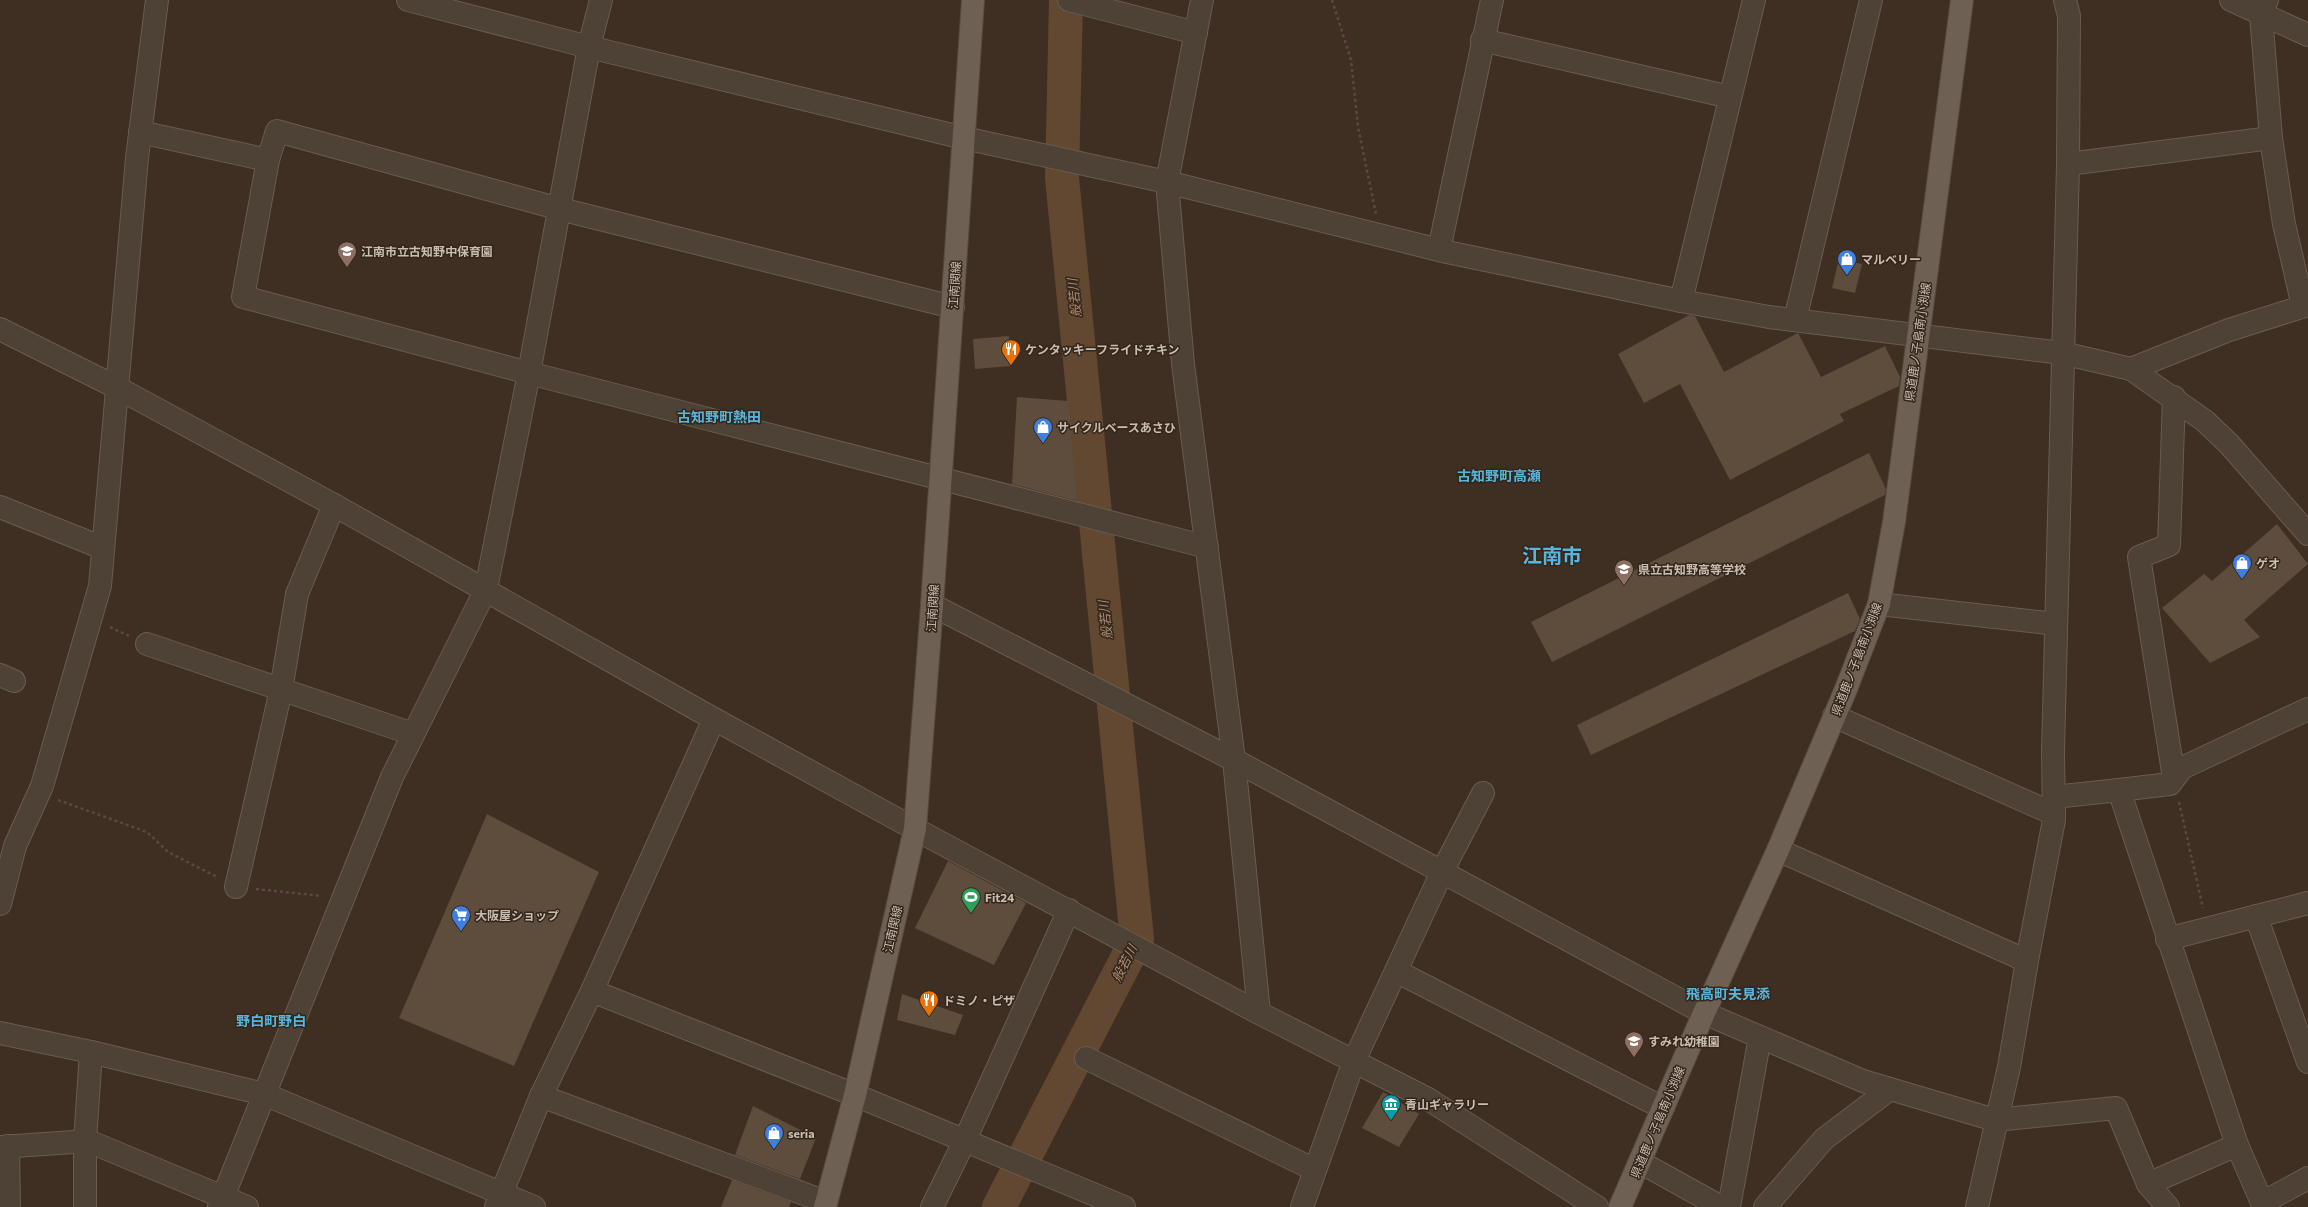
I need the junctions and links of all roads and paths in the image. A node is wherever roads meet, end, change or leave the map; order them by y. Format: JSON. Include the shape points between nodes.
{"nodes":[{"id":1,"x":157,"y":0,"type":"edge"},
{"id":2,"x":408,"y":0,"type":"edge"},
{"id":3,"x":601,"y":0,"type":"edge"},
{"id":4,"x":973,"y":0,"type":"edge"},
{"id":5,"x":1069,"y":0,"type":"edge"},
{"id":6,"x":1202,"y":0,"type":"edge"},
{"id":7,"x":1332,"y":0,"type":"edge"},
{"id":8,"x":1492,"y":0,"type":"edge"},
{"id":9,"x":1754,"y":0,"type":"edge"},
{"id":10,"x":1871,"y":0,"type":"edge"},
{"id":11,"x":1962,"y":0,"type":"edge"},
{"id":12,"x":2065,"y":0,"type":"edge"},
{"id":13,"x":2231,"y":0,"type":"edge"},
{"id":14,"x":2264,"y":7,"type":"edge"},
{"id":15,"x":1196,"y":33,"type":"junction"},
{"id":16,"x":2308,"y":35,"type":"edge"},
{"id":17,"x":1482,"y":40,"type":"junction"},
{"id":18,"x":589,"y":47,"type":"junction"},
{"id":19,"x":1730,"y":97,"type":"junction"},
{"id":20,"x":140,"y":132,"type":"junction"},
{"id":21,"x":964,"y":138,"type":"junction"},
{"id":22,"x":2271,"y":138,"type":"junction"},
{"id":23,"x":268,"y":160,"type":"junction"},
{"id":24,"x":2068,"y":164,"type":"junction"},
{"id":25,"x":1167,"y":182,"type":"junction"},
{"id":26,"x":560,"y":209,"type":"junction"},
{"id":27,"x":1381,"y":236,"type":"junction"},
{"id":28,"x":1439,"y":250,"type":"junction"},
{"id":29,"x":1680,"y":301,"type":"junction"},
{"id":30,"x":2305,"y":306,"type":"edge"},
{"id":31,"x":953,"y":307,"type":"junction"},
{"id":32,"x":1795,"y":320,"type":"junction"},
{"id":33,"x":0,"y":329,"type":"edge"},
{"id":34,"x":1918,"y":334,"type":"junction"},
{"id":35,"x":2062,"y":353,"type":"junction"},
{"id":36,"x":2131,"y":369,"type":"junction"},
{"id":37,"x":529,"y":373,"type":"junction"},
{"id":38,"x":116,"y":387,"type":"junction"},
{"id":39,"x":2174,"y":398,"type":"junction"},
{"id":40,"x":941,"y":480,"type":"junction"},
{"id":41,"x":334,"y":505,"type":"junction"},
{"id":42,"x":0,"y":507,"type":"edge"},
{"id":43,"x":2308,"y":534,"type":"edge"},
{"id":44,"x":1207,"y":547,"type":"junction"},
{"id":45,"x":103,"y":548,"type":"junction"},
{"id":46,"x":486,"y":589,"type":"junction"},
{"id":47,"x":1879,"y":604,"type":"junction"},
{"id":48,"x":932,"y":605,"type":"junction"},
{"id":49,"x":91,"y":618,"type":"junction"},
{"id":50,"x":2056,"y":624,"type":"junction"},
{"id":51,"x":147,"y":644,"type":"joint"},
{"id":52,"x":281,"y":690,"type":"junction"},
{"id":53,"x":2308,"y":709,"type":"edge"},
{"id":54,"x":1834,"y":716,"type":"junction"},
{"id":55,"x":714,"y":719,"type":"junction"},
{"id":56,"x":413,"y":734,"type":"junction"},
{"id":57,"x":1234,"y":760,"type":"junction"},
{"id":58,"x":2174,"y":778,"type":"junction"},
{"id":59,"x":2119,"y":790,"type":"junction"},
{"id":60,"x":39,"y":792,"type":"junction"},
{"id":61,"x":1484,"y":793,"type":"dead end"},
{"id":62,"x":2054,"y":806,"type":"junction"},
{"id":63,"x":914,"y":829,"type":"junction"},
{"id":64,"x":8,"y":843,"type":"edge"},
{"id":65,"x":1778,"y":850,"type":"junction"},
{"id":66,"x":1442,"y":872,"type":"junction"},
{"id":67,"x":236,"y":887,"type":"junction"},
{"id":68,"x":343,"y":898,"type":"junction"},
{"id":69,"x":0,"y":904,"type":"edge"},
{"id":70,"x":2308,"y":904,"type":"edge"},
{"id":71,"x":1069,"y":910,"type":"junction"},
{"id":72,"x":2256,"y":916,"type":"junction"},
{"id":73,"x":2208,"y":928,"type":"junction"},
{"id":74,"x":2167,"y":939,"type":"junction"},
{"id":75,"x":2027,"y":961,"type":"junction"},
{"id":76,"x":1396,"y":971,"type":"junction"},
{"id":77,"x":592,"y":991,"type":"junction"},
{"id":78,"x":1259,"y":1013,"type":"junction"},
{"id":79,"x":1704,"y":1013,"type":"junction"},
{"id":80,"x":0,"y":1033,"type":"edge"},
{"id":81,"x":1760,"y":1037,"type":"junction"},
{"id":82,"x":91,"y":1052,"type":"junction"},
{"id":83,"x":1086,"y":1058,"type":"dead end"},
{"id":84,"x":1354,"y":1061,"type":"junction"},
{"id":85,"x":2308,"y":1062,"type":"edge"},
{"id":86,"x":1890,"y":1089,"type":"junction"},
{"id":87,"x":264,"y":1094,"type":"junction"},
{"id":88,"x":855,"y":1095,"type":"junction"},
{"id":89,"x":541,"y":1096,"type":"junction"},
{"id":90,"x":1663,"y":1108,"type":"junction"},
{"id":91,"x":1995,"y":1120,"type":"junction"},
{"id":92,"x":965,"y":1140,"type":"junction"},
{"id":93,"x":85,"y":1141,"type":"junction"},
{"id":94,"x":2237,"y":1145,"type":"junction"},
{"id":95,"x":4,"y":1146,"type":"edge"},
{"id":96,"x":1640,"y":1162,"type":"junction"},
{"id":97,"x":1315,"y":1170,"type":"junction"},
{"id":98,"x":2308,"y":1178,"type":"edge"},
{"id":99,"x":2148,"y":1184,"type":"junction"},
{"id":100,"x":499,"y":1200,"type":"edge"},
{"id":101,"x":221,"y":1202,"type":"edge"},
{"id":102,"x":826,"y":1205,"type":"edge"},
{"id":103,"x":2263,"y":1205,"type":"edge"},
{"id":104,"x":9,"y":1207,"type":"edge"},
{"id":105,"x":85,"y":1207,"type":"edge"},
{"id":106,"x":248,"y":1207,"type":"edge"},
{"id":107,"x":534,"y":1207,"type":"edge"},
{"id":108,"x":932,"y":1207,"type":"edge"},
{"id":109,"x":1124,"y":1207,"type":"edge"},
{"id":110,"x":1302,"y":1207,"type":"edge"},
{"id":111,"x":1597,"y":1207,"type":"edge"},
{"id":112,"x":1620,"y":1207,"type":"edge"},
{"id":113,"x":1721,"y":1207,"type":"edge"},
{"id":114,"x":1729,"y":1207,"type":"edge"},
{"id":115,"x":1765,"y":1207,"type":"edge"},
{"id":116,"x":1977,"y":1207,"type":"edge"},
{"id":117,"x":2168,"y":1207,"type":"edge"}],
"edges":[{"from":1,"to":20,"type":"street"},
{"from":2,"to":18,"type":"street"},
{"from":3,"to":18,"type":"street"},
{"from":4,"to":21,"type":"main road","name":"江南関線"},
{"from":5,"to":15,"type":"street"},
{"from":6,"to":15,"type":"street"},
{"from":7,"to":27,"type":"path","via":[[1350,60],[1358,127]]},
{"from":8,"to":17,"type":"street"},
{"from":9,"to":19,"type":"street"},
{"from":10,"to":32,"type":"street"},
{"from":11,"to":34,"type":"main road","name":"県道鹿ノ子島南小渕線"},
{"from":12,"to":24,"type":"street","via":[[2068,16]]},
{"from":13,"to":14,"type":"street"},
{"from":14,"to":16,"type":"street"},
{"from":14,"to":22,"type":"street"},
{"from":15,"to":25,"type":"street"},
{"from":17,"to":19,"type":"street"},
{"from":17,"to":28,"type":"street"},
{"from":18,"to":21,"type":"street"},
{"from":18,"to":26,"type":"street"},
{"from":19,"to":29,"type":"street"},
{"from":20,"to":23,"type":"street"},
{"from":20,"to":38,"type":"street"},
{"from":21,"to":25,"type":"street"},
{"from":21,"to":31,"type":"main road","name":"江南関線"},
{"from":22,"to":24,"type":"street"},
{"from":22,"to":30,"type":"street","via":[[2284,224]]},
{"from":23,"to":26,"type":"street","via":[[277,131]]},
{"from":23,"to":37,"type":"street","via":[[243,297]]},
{"from":24,"to":35,"type":"street"},
{"from":25,"to":27,"type":"street"},
{"from":25,"to":44,"type":"street","via":[[1184,364]]},
{"from":26,"to":31,"type":"street"},
{"from":26,"to":37,"type":"street"},
{"from":27,"to":28,"type":"street"},
{"from":28,"to":29,"type":"street"},
{"from":29,"to":32,"type":"street"},
{"from":30,"to":36,"type":"street","via":[[2229,330]]},
{"from":31,"to":40,"type":"main road","name":"江南関線"},
{"from":32,"to":34,"type":"street"},
{"from":33,"to":38,"type":"street"},
{"from":34,"to":35,"type":"street"},
{"from":34,"to":47,"type":"main road","name":"県道鹿ノ子島南小渕線","via":[[1894,522]]},
{"from":35,"to":36,"type":"street"},
{"from":35,"to":50,"type":"street"},
{"from":36,"to":39,"type":"street"},
{"from":37,"to":40,"type":"street"},
{"from":37,"to":46,"type":"street"},
{"from":38,"to":41,"type":"street"},
{"from":38,"to":45,"type":"street"},
{"from":39,"to":43,"type":"street","via":[[2206,421],[2229,444]]},
{"from":39,"to":58,"type":"street","via":[[2169,545],[2139,557]]},
{"from":40,"to":44,"type":"street"},
{"from":40,"to":48,"type":"main road","name":"江南関線"},
{"from":41,"to":46,"type":"street"},
{"from":41,"to":52,"type":"street","via":[[296,594]]},
{"from":42,"to":45,"type":"street"},
{"from":44,"to":57,"type":"street"},
{"from":45,"to":49,"type":"street","via":[[100,586]]},
{"from":46,"to":55,"type":"street"},
{"from":46,"to":56,"type":"street"},
{"from":47,"to":50,"type":"street"},
{"from":47,"to":54,"type":"main road","name":"県道鹿ノ子島南小渕線"},
{"from":48,"to":57,"type":"street"},
{"from":48,"to":63,"type":"main road","name":"江南関線"},
{"from":49,"to":51,"type":"path"},
{"from":49,"to":60,"type":"street"},
{"from":50,"to":62,"type":"street"},
{"from":51,"to":52,"type":"street"},
{"from":52,"to":56,"type":"street"},
{"from":52,"to":67,"type":"street"},
{"from":53,"to":58,"type":"street","via":[[2182,768]]},
{"from":54,"to":62,"type":"street"},
{"from":54,"to":65,"type":"main road","name":"県道鹿ノ子島南小渕線"},
{"from":55,"to":63,"type":"street"},
{"from":55,"to":77,"type":"street"},
{"from":56,"to":68,"type":"street","via":[[392,777]]},
{"from":57,"to":66,"type":"street"},
{"from":57,"to":78,"type":"street"},
{"from":58,"to":59,"type":"street","via":[[2170,784]]},
{"from":58,"to":73,"type":"path"},
{"from":59,"to":62,"type":"street"},
{"from":59,"to":74,"type":"street"},
{"from":60,"to":64,"type":"street"},
{"from":60,"to":67,"type":"path","via":[[147,832],[168,852]]},
{"from":61,"to":66,"type":"street"},
{"from":62,"to":75,"type":"street"},
{"from":63,"to":71,"type":"street"},
{"from":63,"to":88,"type":"main road","name":"江南関線"},
{"from":64,"to":69,"type":"street"},
{"from":65,"to":75,"type":"street"},
{"from":65,"to":79,"type":"main road","name":"県道鹿ノ子島南小渕線"},
{"from":66,"to":76,"type":"street"},
{"from":66,"to":79,"type":"street"},
{"from":67,"to":68,"type":"path"},
{"from":68,"to":87,"type":"street"},
{"from":70,"to":72,"type":"street"},
{"from":71,"to":78,"type":"street"},
{"from":71,"to":92,"type":"street"},
{"from":72,"to":73,"type":"street"},
{"from":72,"to":85,"type":"street"},
{"from":73,"to":74,"type":"street"},
{"from":74,"to":94,"type":"street"},
{"from":75,"to":91,"type":"street","via":[[2009,1067]]},
{"from":76,"to":84,"type":"street"},
{"from":76,"to":90,"type":"street"},
{"from":77,"to":88,"type":"street"},
{"from":77,"to":89,"type":"street"},
{"from":78,"to":84,"type":"street"},
{"from":79,"to":81,"type":"street"},
{"from":79,"to":90,"type":"main road","name":"県道鹿ノ子島南小渕線"},
{"from":80,"to":82,"type":"street"},
{"from":81,"to":86,"type":"street","via":[[1863,1081]]},
{"from":81,"to":114,"type":"street"},
{"from":82,"to":87,"type":"street"},
{"from":82,"to":93,"type":"street"},
{"from":83,"to":97,"type":"street"},
{"from":84,"to":97,"type":"street"},
{"from":84,"to":111,"type":"street","via":[[1428,1099]]},
{"from":86,"to":91,"type":"street"},
{"from":86,"to":115,"type":"street","via":[[1824,1139]]},
{"from":87,"to":100,"type":"street"},
{"from":87,"to":101,"type":"street"},
{"from":88,"to":92,"type":"street"},
{"from":88,"to":102,"type":"main road","name":"江南関線"},
{"from":89,"to":100,"type":"street"},
{"from":89,"to":102,"type":"street"},
{"from":90,"to":96,"type":"main road","name":"県道鹿ノ子島南小渕線"},
{"from":91,"to":99,"type":"street","via":[[2116,1108]]},
{"from":91,"to":116,"type":"street"},
{"from":92,"to":108,"type":"street"},
{"from":92,"to":109,"type":"street"},
{"from":93,"to":95,"type":"street"},
{"from":93,"to":101,"type":"street"},
{"from":93,"to":105,"type":"street"},
{"from":94,"to":99,"type":"street"},
{"from":94,"to":103,"type":"street"},
{"from":95,"to":104,"type":"street"},
{"from":96,"to":112,"type":"main road","name":"県道鹿ノ子島南小渕線"},
{"from":96,"to":113,"type":"street"},
{"from":97,"to":110,"type":"street"},
{"from":98,"to":103,"type":"street"},
{"from":99,"to":117,"type":"street"},
{"from":100,"to":107,"type":"street"},
{"from":101,"to":106,"type":"street"}]}
